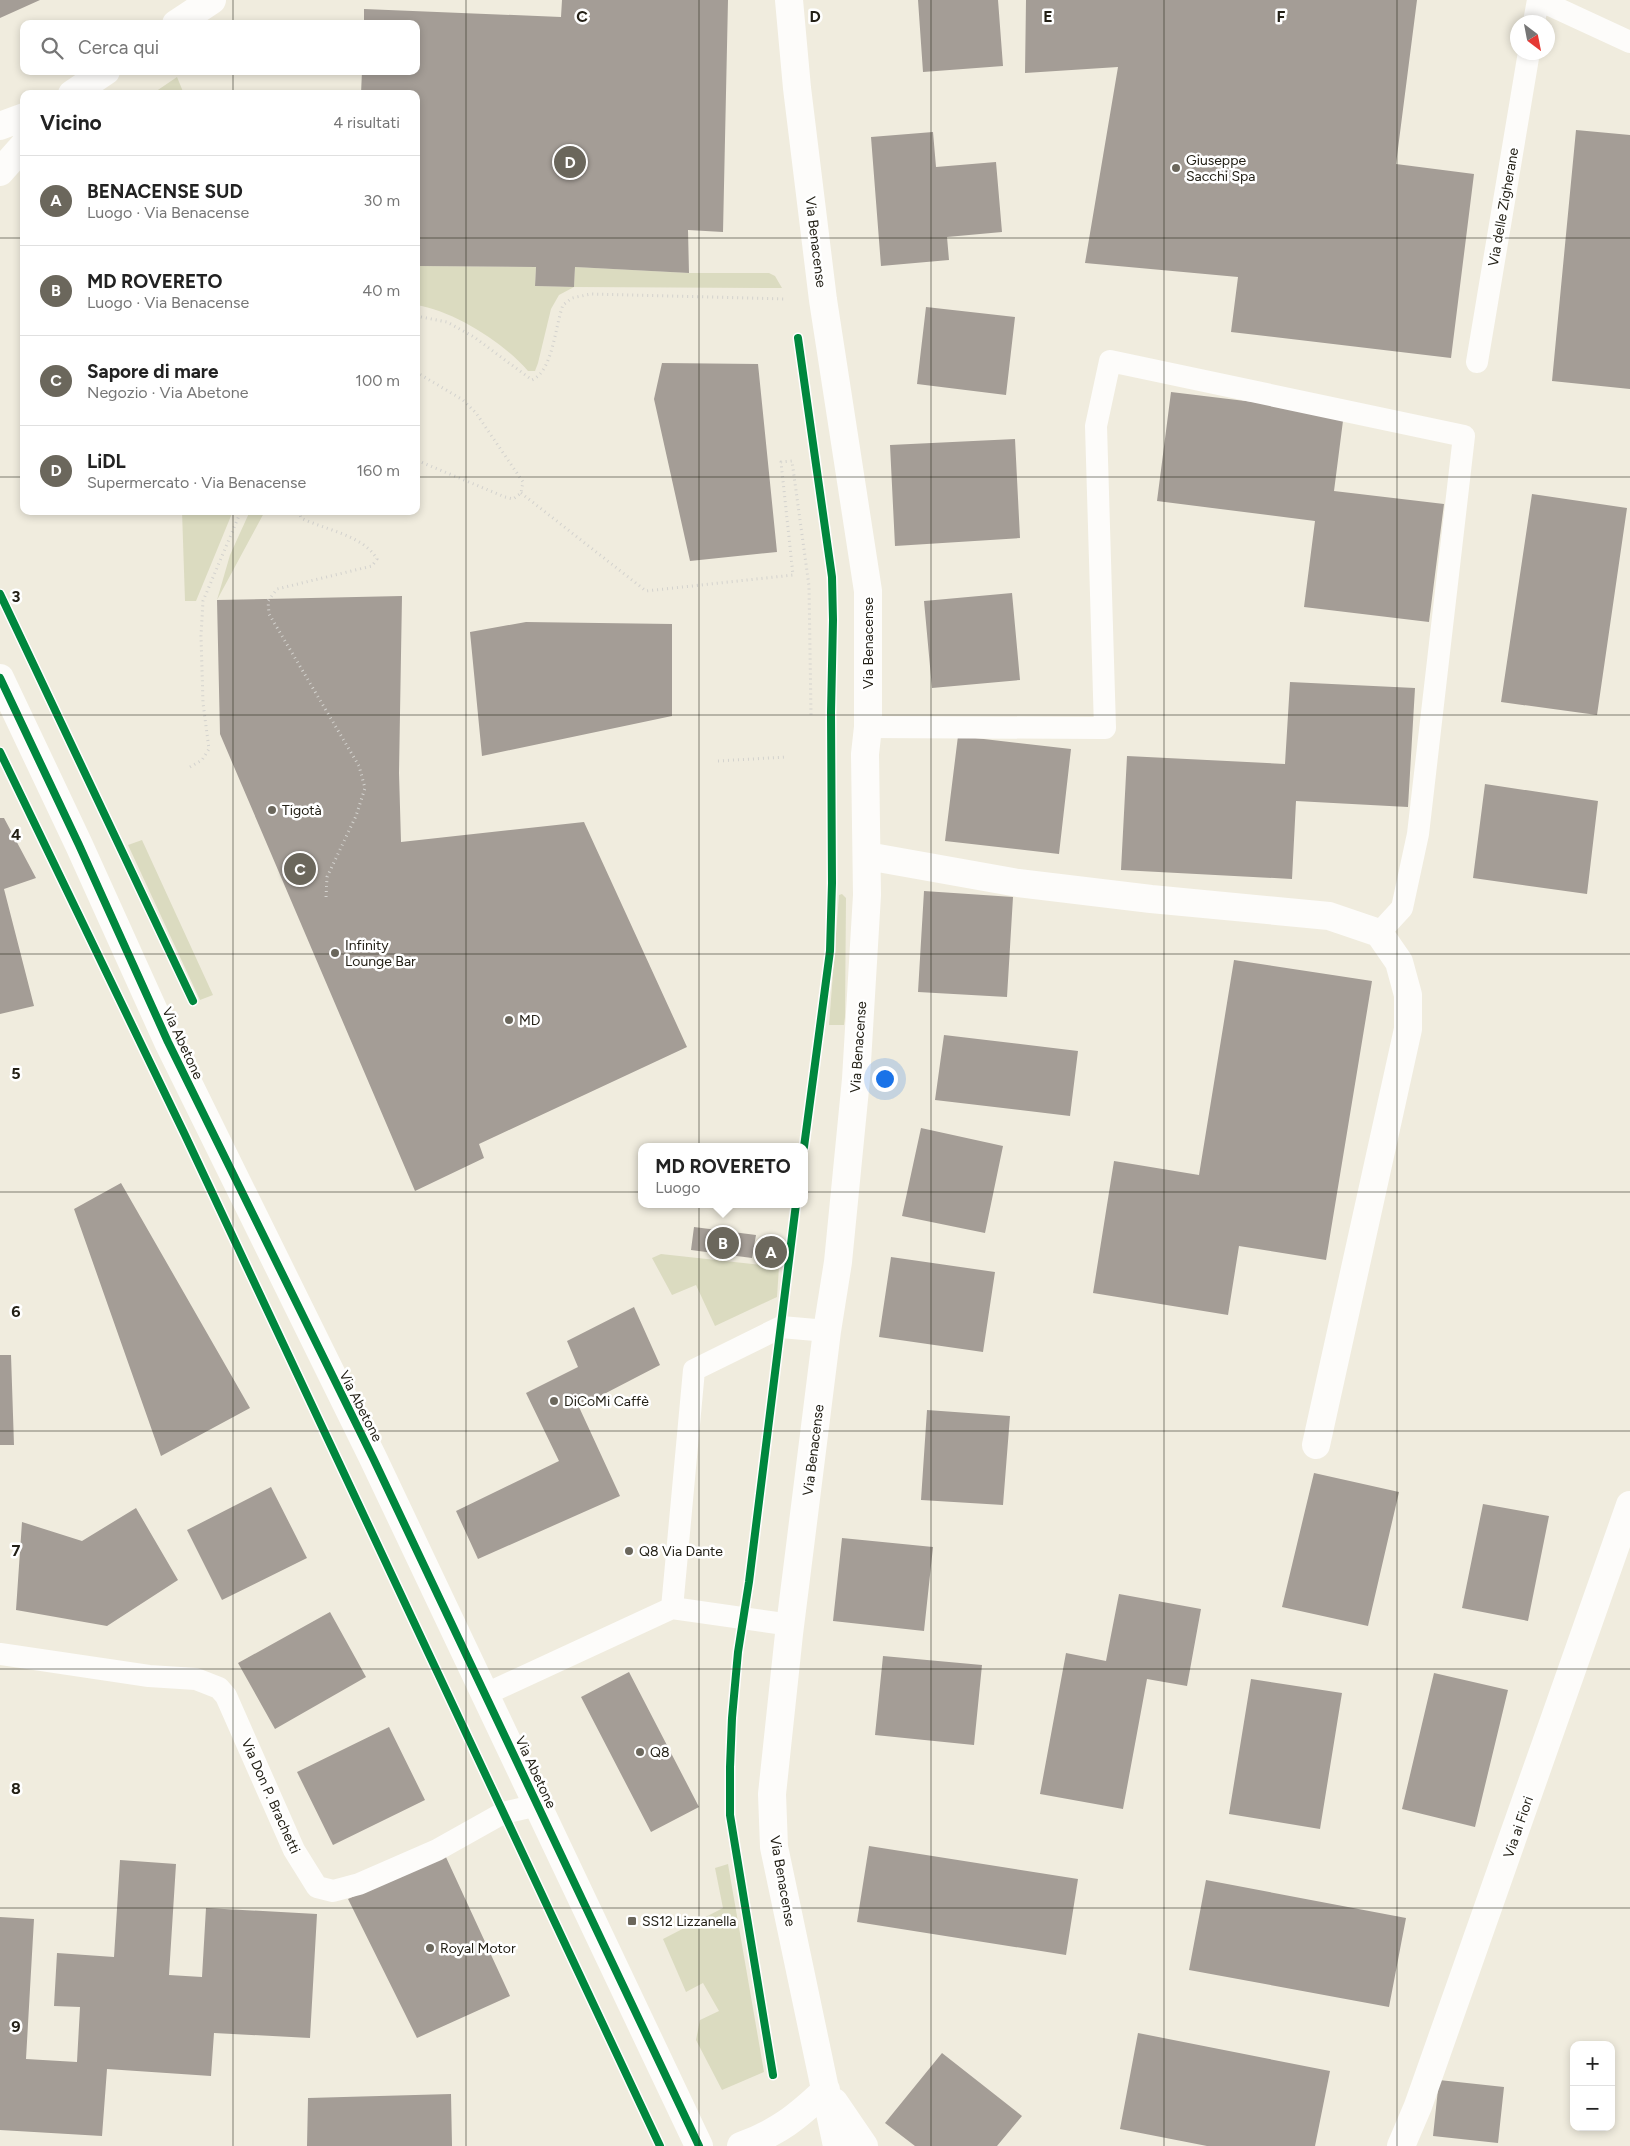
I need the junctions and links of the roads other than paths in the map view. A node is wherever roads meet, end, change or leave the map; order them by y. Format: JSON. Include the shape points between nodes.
{"nodes":[{"id":1,"x":212,"y":0,"type":"edge"},
{"id":2,"x":790,"y":0,"type":"edge"},
{"id":3,"x":1549,"y":2,"type":"edge"},
{"id":4,"x":1539,"y":15,"type":"edge"},
{"id":5,"x":182,"y":20,"type":"edge"},
{"id":6,"x":1630,"y":42,"type":"edge"},
{"id":7,"x":1528,"y":60,"type":"edge"},
{"id":8,"x":100,"y":75,"type":"edge"},
{"id":9,"x":78,"y":90,"type":"edge"},
{"id":10,"x":20,"y":118,"type":"edge"},
{"id":11,"x":0,"y":126,"type":"edge"},
{"id":12,"x":20,"y":150,"type":"edge"},
{"id":13,"x":0,"y":172,"type":"edge"},
{"id":14,"x":1476,"y":362,"type":"dead end"},
{"id":15,"x":0,"y":678,"type":"edge"},
{"id":16,"x":868,"y":727,"type":"junction"},
{"id":17,"x":868,"y":856,"type":"junction"},
{"id":18,"x":1379,"y":933,"type":"junction"},
{"id":19,"x":827,"y":1331,"type":"junction"},
{"id":20,"x":1316,"y":1445,"type":"dead end"},
{"id":21,"x":1630,"y":1505,"type":"edge"},
{"id":22,"x":672,"y":1608,"type":"junction"},
{"id":23,"x":791,"y":1625,"type":"junction"},
{"id":24,"x":0,"y":1654,"type":"edge"},
{"id":25,"x":486,"y":1694,"type":"junction"},
{"id":26,"x":538,"y":1805,"type":"junction"},
{"id":27,"x":826,"y":2090,"type":"junction"},
{"id":28,"x":699,"y":2146,"type":"edge"},
{"id":29,"x":741,"y":2146,"type":"edge"},
{"id":30,"x":837,"y":2146,"type":"edge"},
{"id":31,"x":864,"y":2146,"type":"edge"},
{"id":32,"x":1401,"y":2146,"type":"edge"}],
"edges":[{"from":1,"to":5,"type":"street"},
{"from":2,"to":16,"type":"street","name":"Via Benacense","via":[[797,88],[823,300],[868,591]]},
{"from":3,"to":4,"type":"lane"},
{"from":3,"to":6,"type":"lane"},
{"from":7,"to":14,"type":"lane","name":"Via delle Zigherane"},
{"from":8,"to":9,"type":"street"},
{"from":10,"to":11,"type":"street"},
{"from":12,"to":13,"type":"street"},
{"from":15,"to":25,"type":"street","name":"Via Abetone","via":[[168,1042]]},
{"from":16,"to":17,"type":"street","name":"Via Benacense","via":[[865,754]]},
{"from":16,"to":18,"type":"lane","via":[[1105,728],[1096,426],[1110,361],[1464,436],[1418,834],[1402,908]]},
{"from":17,"to":18,"type":"street","via":[[1027,884],[1329,916]]},
{"from":17,"to":19,"type":"street","name":"Via Benacense","via":[[856,1080],[838,1262]]},
{"from":18,"to":20,"type":"street","via":[[1399,962],[1408,995],[1408,1028]]},
{"from":19,"to":22,"type":"lane","via":[[781,1327],[694,1370]]},
{"from":19,"to":23,"type":"street","name":"Via Benacense"},
{"from":21,"to":32,"type":"street","name":"Via ai Fiori","via":[[1504,1867]]},
{"from":22,"to":23,"type":"lane"},
{"from":22,"to":25,"type":"lane"},
{"from":23,"to":27,"type":"street","name":"Via Benacense","via":[[772,1794],[774,1847]]},
{"from":24,"to":26,"type":"lane","name":"Via Don P. Brachetti","via":[[149,1676],[196,1679],[219,1688],[226,1696],[294,1850],[317,1887],[333,1891],[359,1884],[436,1850],[503,1813]]},
{"from":25,"to":26,"type":"street","name":"Via Abetone"},
{"from":26,"to":28,"type":"street","name":"Via Abetone"},
{"from":27,"to":29,"type":"street","via":[[794,2120],[767,2137]]},
{"from":27,"to":30,"type":"street","name":"Via Benacense"},
{"from":27,"to":31,"type":"street"}]}
